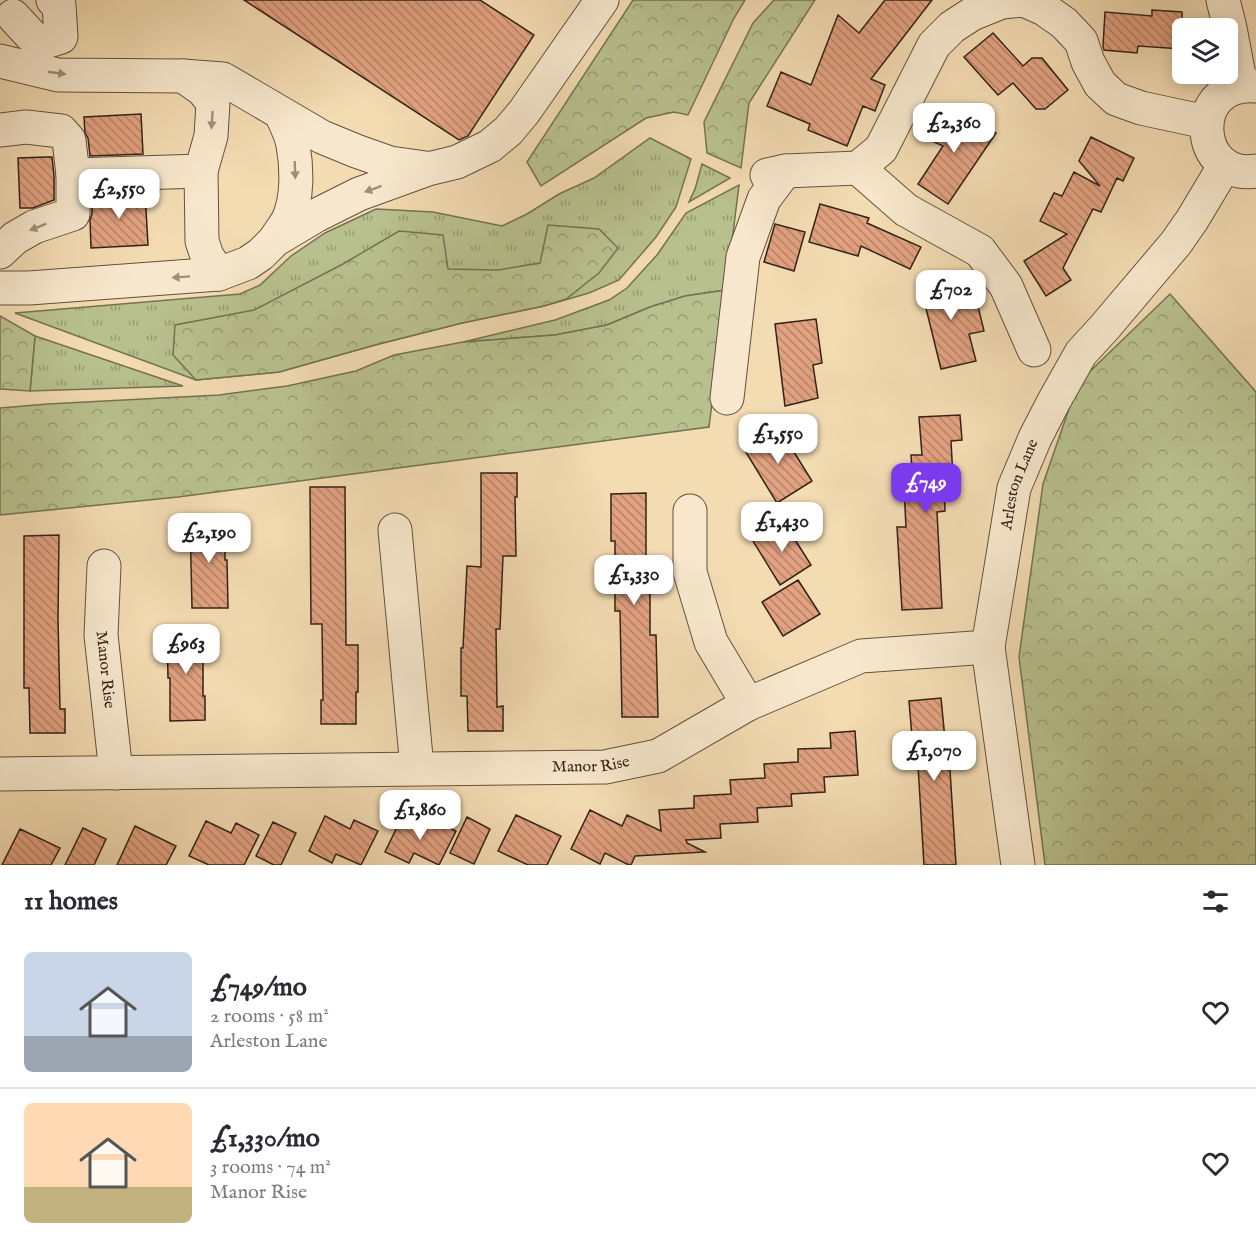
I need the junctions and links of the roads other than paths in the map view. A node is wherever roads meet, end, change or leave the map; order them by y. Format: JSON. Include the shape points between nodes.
{"nodes":[{"id":1,"x":53,"y":0,"type":"edge"},
{"id":2,"x":602,"y":0,"type":"edge"},
{"id":3,"x":1223,"y":0,"type":"edge"},
{"id":4,"x":13,"y":16,"type":"dead end"},
{"id":5,"x":0,"y":61,"type":"edge"},
{"id":6,"x":183,"y":76,"type":"junction"},
{"id":7,"x":1248,"y":86,"type":"edge"},
{"id":8,"x":281,"y":114,"type":"junction"},
{"id":9,"x":1206,"y":122,"type":"junction"},
{"id":10,"x":0,"y":130,"type":"edge"},
{"id":11,"x":858,"y":168,"type":"junction"},
{"id":12,"x":1241,"y":168,"type":"edge"},
{"id":13,"x":428,"y":169,"type":"junction"},
{"id":14,"x":201,"y":171,"type":"junction"},
{"id":15,"x":73,"y":175,"type":"junction"},
{"id":16,"x":275,"y":240,"type":"junction"},
{"id":17,"x":0,"y":252,"type":"edge"},
{"id":18,"x":219,"y":274,"type":"junction"},
{"id":19,"x":0,"y":288,"type":"edge"},
{"id":20,"x":1034,"y":350,"type":"dead end"},
{"id":21,"x":727,"y":398,"type":"dead end"},
{"id":22,"x":690,"y":511,"type":"dead end"},
{"id":23,"x":395,"y":530,"type":"dead end"},
{"id":24,"x":104,"y":566,"type":"dead end"},
{"id":25,"x":988,"y":647,"type":"junction"},
{"id":26,"x":748,"y":704,"type":"junction"},
{"id":27,"x":417,"y":768,"type":"junction"},
{"id":28,"x":116,"y":773,"type":"junction"},
{"id":29,"x":0,"y":774,"type":"edge"},
{"id":30,"x":1018,"y":865,"type":"edge"}],
"edges":[{"from":1,"to":4,"type":"street","via":[[59,5],[61,37],[39,44]]},
{"from":2,"to":13,"type":"street","via":[[508,131],[490,146],[458,162]]},
{"from":3,"to":7,"type":"street"},
{"from":5,"to":6,"type":"street","one_way":true,"via":[[58,75]]},
{"from":6,"to":8,"type":"street","via":[[223,79]]},
{"from":6,"to":14,"type":"street","one_way":true,"via":[[213,103],[211,136]]},
{"from":7,"to":9,"type":"street","via":[[1229,90],[1218,98]]},
{"from":8,"to":13,"type":"street","via":[[356,151],[390,163]]},
{"from":8,"to":16,"type":"street","one_way":true,"via":[[293,144],[296,180],[288,219]]},
{"from":9,"to":11,"type":"street","via":[[1116,99],[1100,84],[1081,41],[1064,23],[1024,0],[1002,2],[972,14],[934,45],[881,149]]},
{"from":9,"to":12,"type":"street","via":[[1209,146],[1216,156]]},
{"from":10,"to":15,"type":"street","via":[[26,127],[60,132],[69,140]]},
{"from":11,"to":20,"type":"street","via":[[906,210],[980,251],[1006,286]]},
{"from":11,"to":21,"type":"street","via":[[776,173],[742,257]]},
{"from":12,"to":25,"type":"street","name":"Arleston Lane","via":[[1192,220],[1081,353],[1035,438],[1014,488]]},
{"from":13,"to":16,"type":"street","one_way":true,"via":[[359,194]]},
{"from":14,"to":15,"type":"street"},
{"from":14,"to":18,"type":"street","via":[[202,241]]},
{"from":15,"to":17,"type":"street","one_way":true,"via":[[73,214],[34,227]]},
{"from":16,"to":18,"type":"street","via":[[248,263]]},
{"from":18,"to":19,"type":"street","one_way":true},
{"from":22,"to":26,"type":"street","via":[[690,572],[711,642]]},
{"from":23,"to":27,"type":"street"},
{"from":24,"to":28,"type":"street","name":"Manor Rise","via":[[101,635]]},
{"from":25,"to":26,"type":"street","name":"Manor Rise","via":[[861,656]]},
{"from":25,"to":30,"type":"street","name":"Arleston Lane"},
{"from":26,"to":27,"type":"street","name":"Manor Rise","via":[[658,756],[605,767]]},
{"from":27,"to":28,"type":"street","name":"Manor Rise"},
{"from":28,"to":29,"type":"street","name":"Manor Rise"}]}
